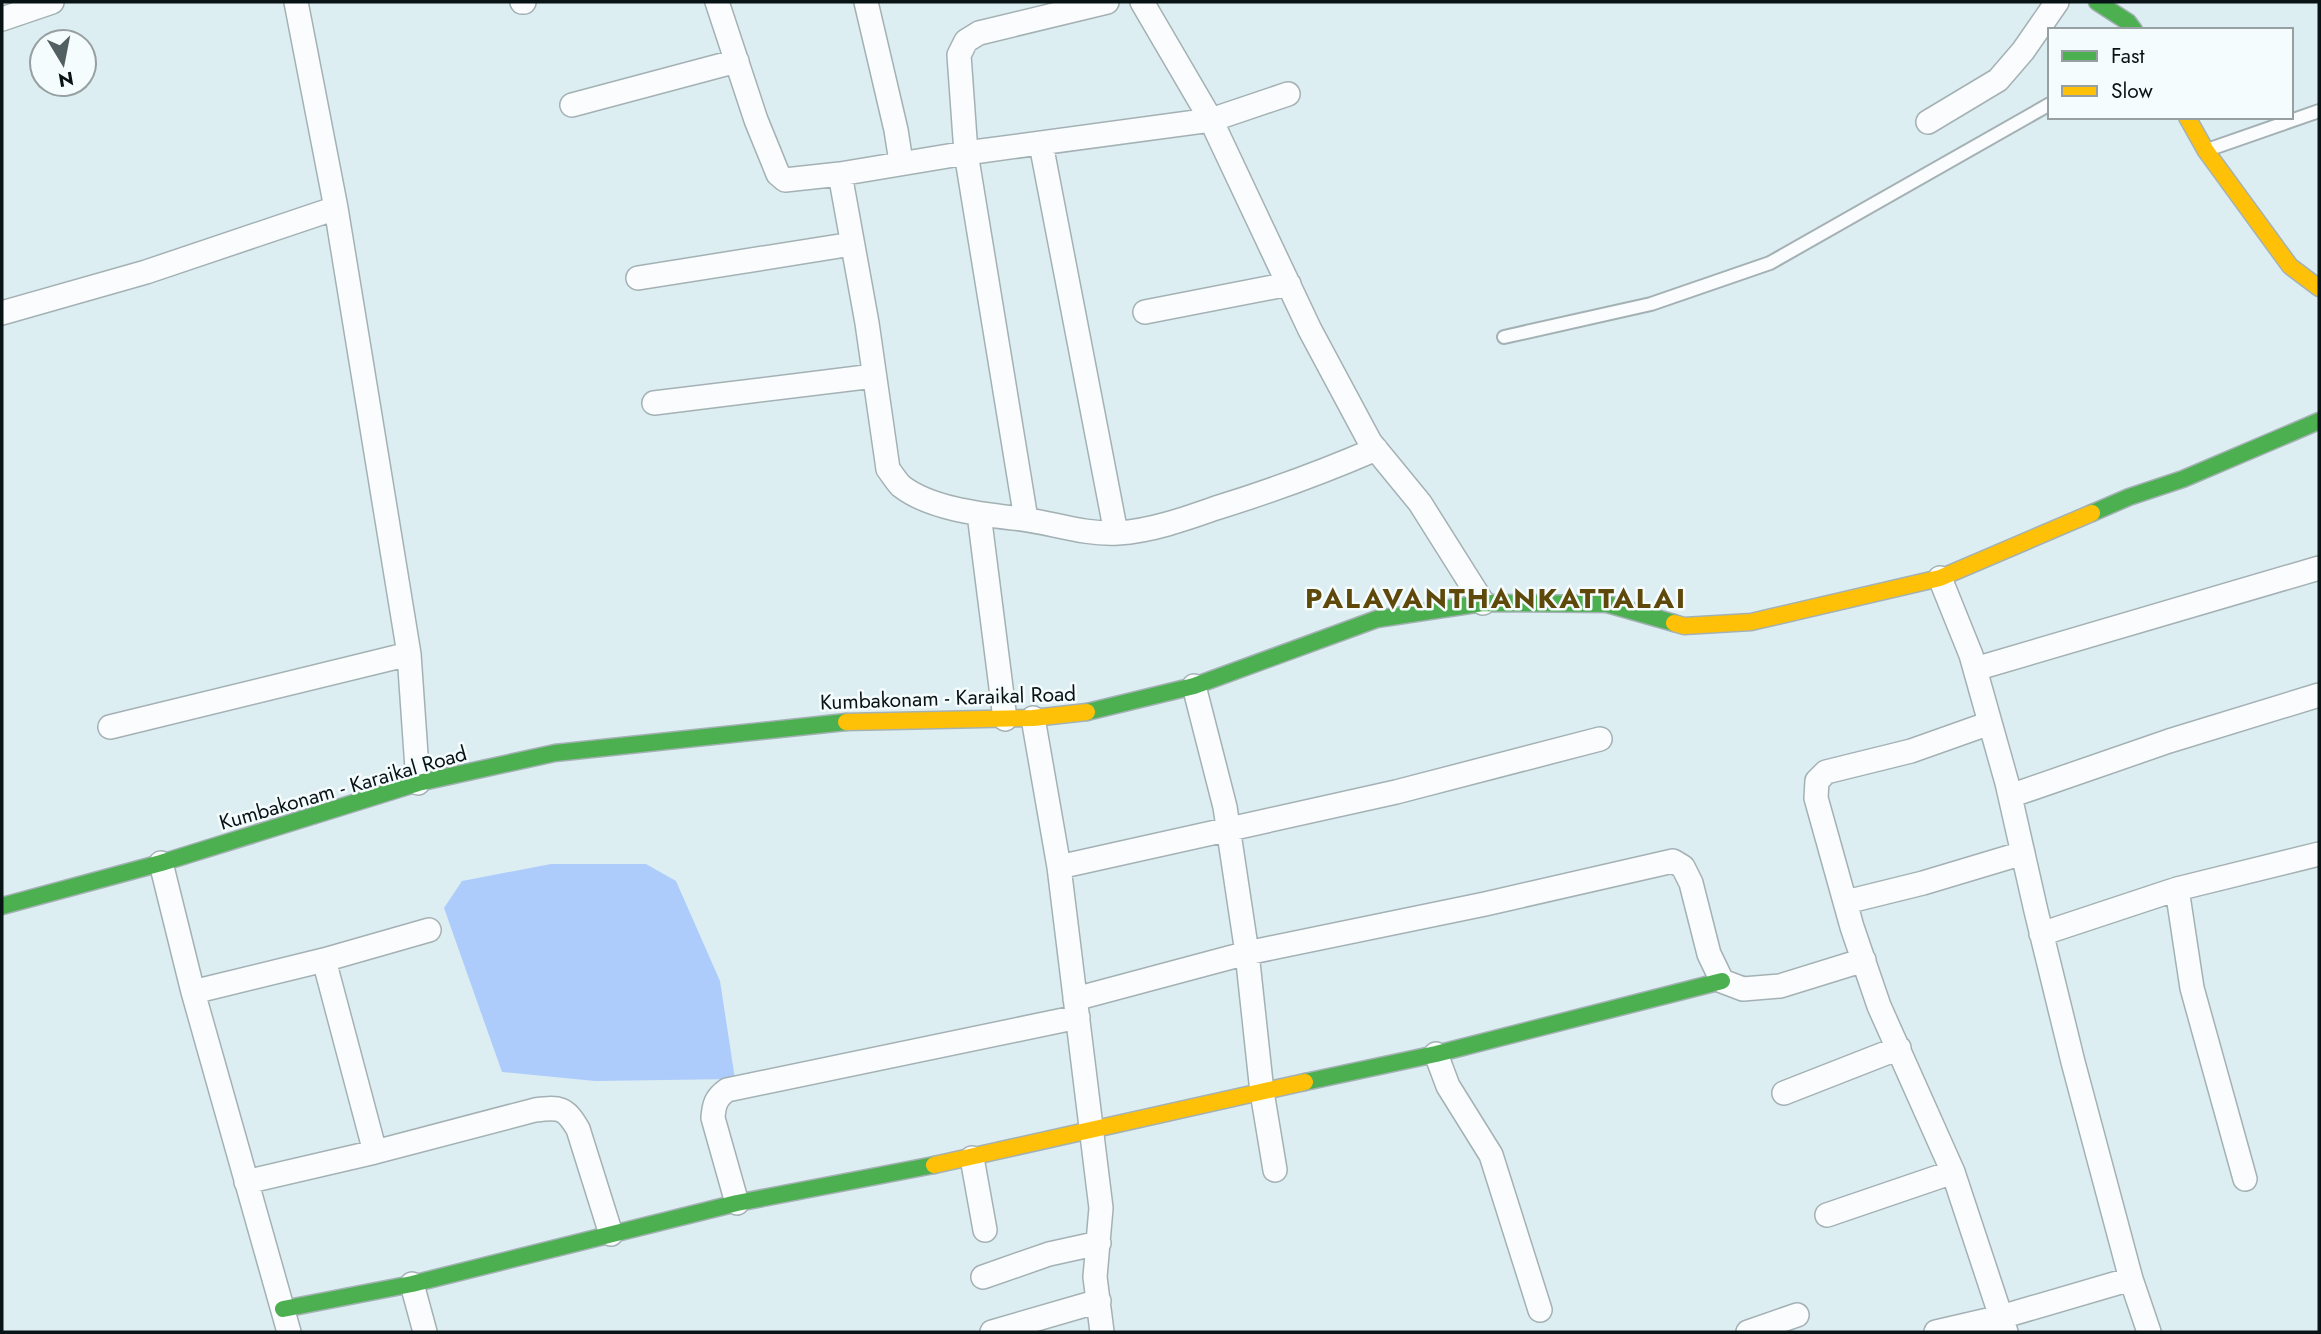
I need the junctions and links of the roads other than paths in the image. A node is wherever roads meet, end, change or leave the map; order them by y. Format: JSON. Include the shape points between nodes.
{"nodes":[{"id":1,"x":52,"y":2,"type":"edge"},
{"id":2,"x":296,"y":2,"type":"edge"},
{"id":3,"x":716,"y":2,"type":"edge"},
{"id":4,"x":866,"y":2,"type":"edge"},
{"id":5,"x":1107,"y":2,"type":"edge"},
{"id":6,"x":1142,"y":2,"type":"edge"},
{"id":7,"x":2057,"y":2,"type":"edge"},
{"id":8,"x":2097,"y":2,"type":"edge"},
{"id":9,"x":2132,"y":18,"type":"edge"},
{"id":10,"x":2,"y":19,"type":"edge"},
{"id":11,"x":737,"y":61,"type":"junction"},
{"id":12,"x":1288,"y":94,"type":"dead end"},
{"id":13,"x":572,"y":105,"type":"dead end"},
{"id":14,"x":2048,"y":105,"type":"edge"},
{"id":15,"x":2319,"y":111,"type":"edge"},
{"id":16,"x":2188,"y":119,"type":"edge"},
{"id":17,"x":1211,"y":120,"type":"junction"},
{"id":18,"x":1928,"y":122,"type":"dead end"},
{"id":19,"x":1041,"y":144,"type":"junction"},
{"id":20,"x":2206,"y":151,"type":"junction"},
{"id":21,"x":966,"y":153,"type":"junction"},
{"id":22,"x":901,"y":162,"type":"junction"},
{"id":23,"x":839,"y":174,"type":"junction"},
{"id":24,"x":336,"y":208,"type":"junction"},
{"id":25,"x":2252,"y":216,"type":"junction"},
{"id":26,"x":2291,"y":242,"type":"dead end"},
{"id":27,"x":852,"y":244,"type":"junction"},
{"id":28,"x":638,"y":278,"type":"dead end"},
{"id":29,"x":1289,"y":284,"type":"junction"},
{"id":30,"x":2319,"y":288,"type":"edge"},
{"id":31,"x":1145,"y":312,"type":"dead end"},
{"id":32,"x":2,"y":313,"type":"edge"},
{"id":33,"x":1503,"y":337,"type":"dead end"},
{"id":34,"x":874,"y":376,"type":"junction"},
{"id":35,"x":654,"y":403,"type":"dead end"},
{"id":36,"x":2319,"y":421,"type":"edge"},
{"id":37,"x":1376,"y":449,"type":"junction"},
{"id":38,"x":2213,"y":449,"type":"dead end"},
{"id":39,"x":2129,"y":497,"type":"junction"},
{"id":40,"x":979,"y":514,"type":"junction"},
{"id":41,"x":1026,"y":519,"type":"junction"},
{"id":42,"x":1116,"y":533,"type":"junction"},
{"id":43,"x":2319,"y":568,"type":"edge"},
{"id":44,"x":1940,"y":578,"type":"junction"},
{"id":45,"x":1483,"y":603,"type":"junction"},
{"id":46,"x":410,"y":654,"type":"junction"},
{"id":47,"x":1975,"y":668,"type":"junction"},
{"id":48,"x":1194,"y":686,"type":"junction"},
{"id":49,"x":2319,"y":695,"type":"edge"},
{"id":50,"x":1033,"y":718,"type":"junction"},
{"id":51,"x":1004,"y":719,"type":"junction"},
{"id":52,"x":1990,"y":723,"type":"junction"},
{"id":53,"x":110,"y":727,"type":"dead end"},
{"id":54,"x":1600,"y":739,"type":"dead end"},
{"id":55,"x":418,"y":783,"type":"junction"},
{"id":56,"x":2010,"y":796,"type":"junction"},
{"id":57,"x":1228,"y":831,"type":"junction"},
{"id":58,"x":2023,"y":853,"type":"junction"},
{"id":59,"x":2319,"y":854,"type":"edge"},
{"id":60,"x":161,"y":863,"type":"junction"},
{"id":61,"x":1059,"y":867,"type":"junction"},
{"id":62,"x":2177,"y":889,"type":"junction"},
{"id":63,"x":1846,"y":902,"type":"junction"},
{"id":64,"x":2,"y":906,"type":"edge"},
{"id":65,"x":429,"y":930,"type":"dead end"},
{"id":66,"x":2041,"y":934,"type":"junction"},
{"id":67,"x":1247,"y":953,"type":"junction"},
{"id":68,"x":324,"y":960,"type":"junction"},
{"id":69,"x":1864,"y":960,"type":"junction"},
{"id":70,"x":1722,"y":981,"type":"junction"},
{"id":71,"x":193,"y":992,"type":"junction"},
{"id":72,"x":1077,"y":1008,"type":"junction"},
{"id":73,"x":1899,"y":1048,"type":"junction"},
{"id":74,"x":1436,"y":1054,"type":"junction"},
{"id":75,"x":1262,"y":1093,"type":"junction"},
{"id":76,"x":1784,"y":1093,"type":"dead end"},
{"id":77,"x":1092,"y":1131,"type":"junction"},
{"id":78,"x":375,"y":1152,"type":"junction"},
{"id":79,"x":972,"y":1158,"type":"junction"},
{"id":80,"x":1275,"y":1170,"type":"dead end"},
{"id":81,"x":1953,"y":1171,"type":"junction"},
{"id":82,"x":2245,"y":1179,"type":"dead end"},
{"id":83,"x":246,"y":1182,"type":"junction"},
{"id":84,"x":737,"y":1203,"type":"junction"},
{"id":85,"x":1827,"y":1215,"type":"dead end"},
{"id":86,"x":985,"y":1230,"type":"dead end"},
{"id":87,"x":611,"y":1234,"type":"junction"},
{"id":88,"x":1099,"y":1243,"type":"junction"},
{"id":89,"x":983,"y":1277,"type":"dead end"},
{"id":90,"x":2131,"y":1279,"type":"junction"},
{"id":91,"x":412,"y":1284,"type":"junction"},
{"id":92,"x":1099,"y":1301,"type":"junction"},
{"id":93,"x":283,"y":1309,"type":"junction"},
{"id":94,"x":1540,"y":1310,"type":"dead end"},
{"id":95,"x":1797,"y":1315,"type":"dead end"},
{"id":96,"x":2004,"y":1325,"type":"edge"},
{"id":97,"x":289,"y":1332,"type":"edge"},
{"id":98,"x":425,"y":1332,"type":"edge"},
{"id":99,"x":992,"y":1332,"type":"edge"},
{"id":100,"x":1102,"y":1332,"type":"edge"},
{"id":101,"x":1748,"y":1332,"type":"edge"},
{"id":102,"x":1936,"y":1332,"type":"edge"},
{"id":103,"x":2149,"y":1332,"type":"edge"}],
"edges":[{"from":1,"to":10,"type":"street"},
{"from":2,"to":24,"type":"street"},
{"from":3,"to":11,"type":"street"},
{"from":4,"to":22,"type":"street"},
{"from":5,"to":21,"type":"street","via":[[979,33],[966,41],[959,55]]},
{"from":6,"to":17,"type":"street"},
{"from":7,"to":18,"type":"street","via":[[1998,80]]},
{"from":8,"to":9,"type":"main road"},
{"from":11,"to":13,"type":"street"},
{"from":11,"to":23,"type":"street","via":[[778,174],[785,180]]},
{"from":12,"to":17,"type":"street"},
{"from":14,"to":33,"type":"lane","via":[[1770,263],[1651,304]]},
{"from":15,"to":20,"type":"lane"},
{"from":16,"to":20,"type":"main road"},
{"from":17,"to":19,"type":"street"},
{"from":17,"to":29,"type":"street"},
{"from":19,"to":21,"type":"street"},
{"from":19,"to":42,"type":"street"},
{"from":20,"to":25,"type":"main road"},
{"from":21,"to":22,"type":"street"},
{"from":21,"to":41,"type":"street"},
{"from":22,"to":23,"type":"street"},
{"from":23,"to":27,"type":"street"},
{"from":24,"to":32,"type":"street","via":[[146,272]]},
{"from":24,"to":46,"type":"street"},
{"from":25,"to":26,"type":"main road"},
{"from":25,"to":30,"type":"main road","via":[[2290,266]]},
{"from":27,"to":28,"type":"street"},
{"from":27,"to":34,"type":"street"},
{"from":29,"to":31,"type":"street"},
{"from":29,"to":37,"type":"street"},
{"from":34,"to":35,"type":"street"},
{"from":34,"to":40,"type":"street","via":[[888,469],[900,485],[924,499]]},
{"from":36,"to":39,"type":"main road","name":"Kumbakonam - Karaikal Road"},
{"from":37,"to":42,"type":"street","via":[[1308,478],[1190,517]]},
{"from":37,"to":45,"type":"street","via":[[1420,503]]},
{"from":38,"to":39,"type":"main road","name":"Kumbakonam - Karaikal Road","via":[[2139,484]]},
{"from":39,"to":44,"type":"main road","name":"Kumbakonam - Karaikal Road"},
{"from":40,"to":41,"type":"street"},
{"from":40,"to":51,"type":"street"},
{"from":41,"to":42,"type":"street","via":[[1069,530]]},
{"from":43,"to":47,"type":"street"},
{"from":44,"to":45,"type":"main road","name":"Kumbakonam - Karaikal Road","via":[[1751,622],[1684,626],[1607,604]]},
{"from":44,"to":47,"type":"street"},
{"from":45,"to":48,"type":"main road","name":"Kumbakonam - Karaikal Road","via":[[1377,619]]},
{"from":46,"to":53,"type":"street"},
{"from":46,"to":55,"type":"street"},
{"from":47,"to":52,"type":"street"},
{"from":48,"to":50,"type":"main road","name":"Kumbakonam - Karaikal Road","via":[[1091,712]]},
{"from":48,"to":57,"type":"street"},
{"from":49,"to":56,"type":"street"},
{"from":50,"to":51,"type":"main road","name":"Kumbakonam - Karaikal Road"},
{"from":50,"to":61,"type":"street"},
{"from":51,"to":55,"type":"main road","name":"Kumbakonam - Karaikal Road","via":[[833,722],[555,753]]},
{"from":52,"to":56,"type":"street"},
{"from":52,"to":63,"type":"street","via":[[1911,751],[1826,772],[1817,781],[1816,798]]},
{"from":54,"to":57,"type":"street"},
{"from":55,"to":60,"type":"main road","name":"Kumbakonam - Karaikal Road"},
{"from":56,"to":58,"type":"street"},
{"from":57,"to":61,"type":"street"},
{"from":57,"to":67,"type":"street"},
{"from":58,"to":63,"type":"street"},
{"from":58,"to":66,"type":"street"},
{"from":59,"to":62,"type":"street"},
{"from":60,"to":64,"type":"main road","name":"Kumbakonam - Karaikal Road"},
{"from":60,"to":71,"type":"street"},
{"from":61,"to":72,"type":"street"},
{"from":62,"to":66,"type":"street"},
{"from":62,"to":82,"type":"street","via":[[2192,988]]},
{"from":63,"to":69,"type":"street"},
{"from":65,"to":68,"type":"street"},
{"from":66,"to":90,"type":"street"},
{"from":67,"to":70,"type":"street","via":[[1673,861],[1683,867],[1691,883],[1709,954]]},
{"from":67,"to":72,"type":"street"},
{"from":67,"to":75,"type":"street"},
{"from":68,"to":71,"type":"street"},
{"from":68,"to":78,"type":"street"},
{"from":69,"to":70,"type":"street","via":[[1780,986],[1743,989]]},
{"from":69,"to":73,"type":"street"},
{"from":70,"to":74,"type":"main road"},
{"from":71,"to":83,"type":"street"},
{"from":72,"to":77,"type":"street"},
{"from":72,"to":84,"type":"street","via":[[727,1090],[714,1105],[713,1118]]},
{"from":73,"to":76,"type":"street"},
{"from":73,"to":81,"type":"street"},
{"from":74,"to":75,"type":"main road"},
{"from":74,"to":94,"type":"street","via":[[1448,1086],[1490,1155]]},
{"from":75,"to":77,"type":"main road"},
{"from":75,"to":80,"type":"street"},
{"from":77,"to":79,"type":"main road"},
{"from":77,"to":88,"type":"street","via":[[1101,1208]]},
{"from":78,"to":83,"type":"street"},
{"from":78,"to":87,"type":"street","via":[[554,1108],[569,1114],[578,1129]]},
{"from":79,"to":84,"type":"main road"},
{"from":79,"to":86,"type":"street"},
{"from":81,"to":85,"type":"street"},
{"from":81,"to":96,"type":"street"},
{"from":83,"to":93,"type":"street"},
{"from":84,"to":87,"type":"main road"},
{"from":87,"to":91,"type":"main road"},
{"from":88,"to":89,"type":"street","via":[[1049,1254]]},
{"from":88,"to":92,"type":"street","via":[[1095,1277]]},
{"from":90,"to":96,"type":"street"},
{"from":90,"to":103,"type":"street"},
{"from":91,"to":93,"type":"main road"},
{"from":91,"to":98,"type":"street"},
{"from":92,"to":99,"type":"street"},
{"from":92,"to":100,"type":"street"},
{"from":93,"to":97,"type":"street"},
{"from":95,"to":101,"type":"street"},
{"from":96,"to":102,"type":"street"}]}
